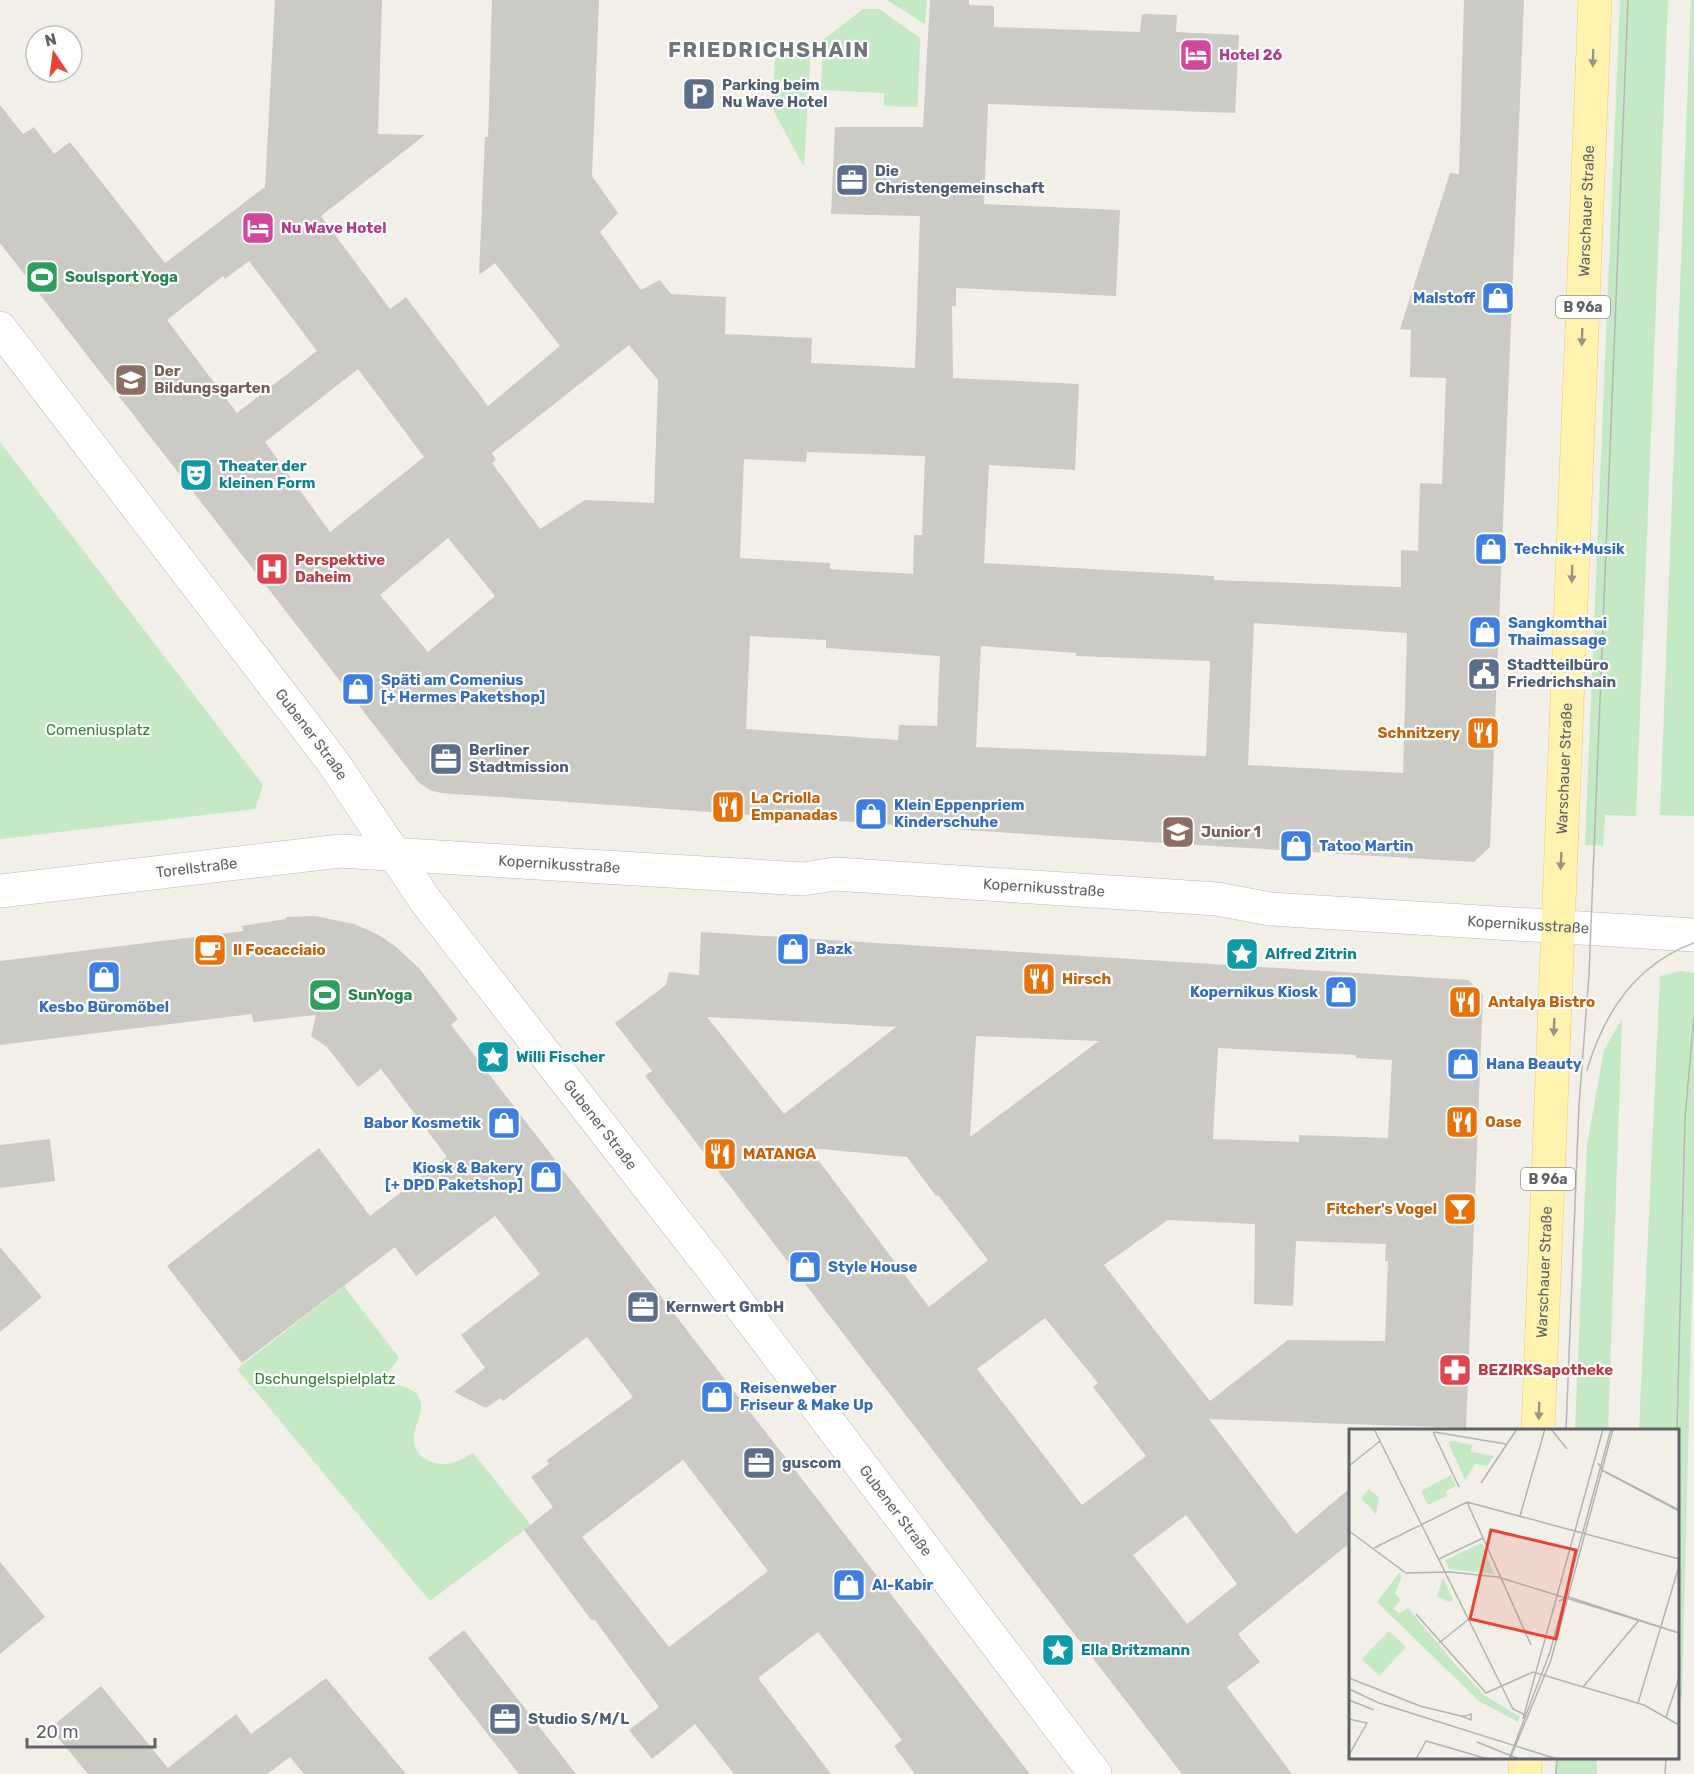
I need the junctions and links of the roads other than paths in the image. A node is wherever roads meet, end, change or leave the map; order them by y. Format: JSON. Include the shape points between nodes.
{"nodes":[{"id":1,"x":1595,"y":0,"type":"edge"},
{"id":2,"x":0,"y":328,"type":"edge"},
{"id":3,"x":393,"y":853,"type":"junction"},
{"id":4,"x":0,"y":891,"type":"edge"},
{"id":5,"x":1558,"y":927,"type":"junction"},
{"id":6,"x":1694,"y":935,"type":"edge"},
{"id":7,"x":1538,"y":1429,"type":"edge"},
{"id":8,"x":1525,"y":1759,"type":"edge"},
{"id":9,"x":1095,"y":1774,"type":"edge"},
{"id":10,"x":1524,"y":1774,"type":"edge"}],
"edges":[{"from":1,"to":5,"type":"main road","name":"Warschauer Straße","number":"B 96a","one_way":true},
{"from":2,"to":3,"type":"street","name":"Gubener Straße","via":[[333,762]]},
{"from":3,"to":4,"type":"street","name":"Torellstraße","via":[[340,851]]},
{"from":3,"to":5,"type":"street","name":"Kopernikusstraße","via":[[803,879],[835,874],[1217,899],[1270,909]]},
{"from":3,"to":9,"type":"street","name":"Gubener Straße","via":[[446,928],[718,1276]]},
{"from":5,"to":6,"type":"street","name":"Kopernikusstraße"},
{"from":5,"to":7,"type":"main road","name":"Warschauer Straße","number":"B 96a","one_way":true},
{"from":8,"to":10,"type":"main road"}]}
